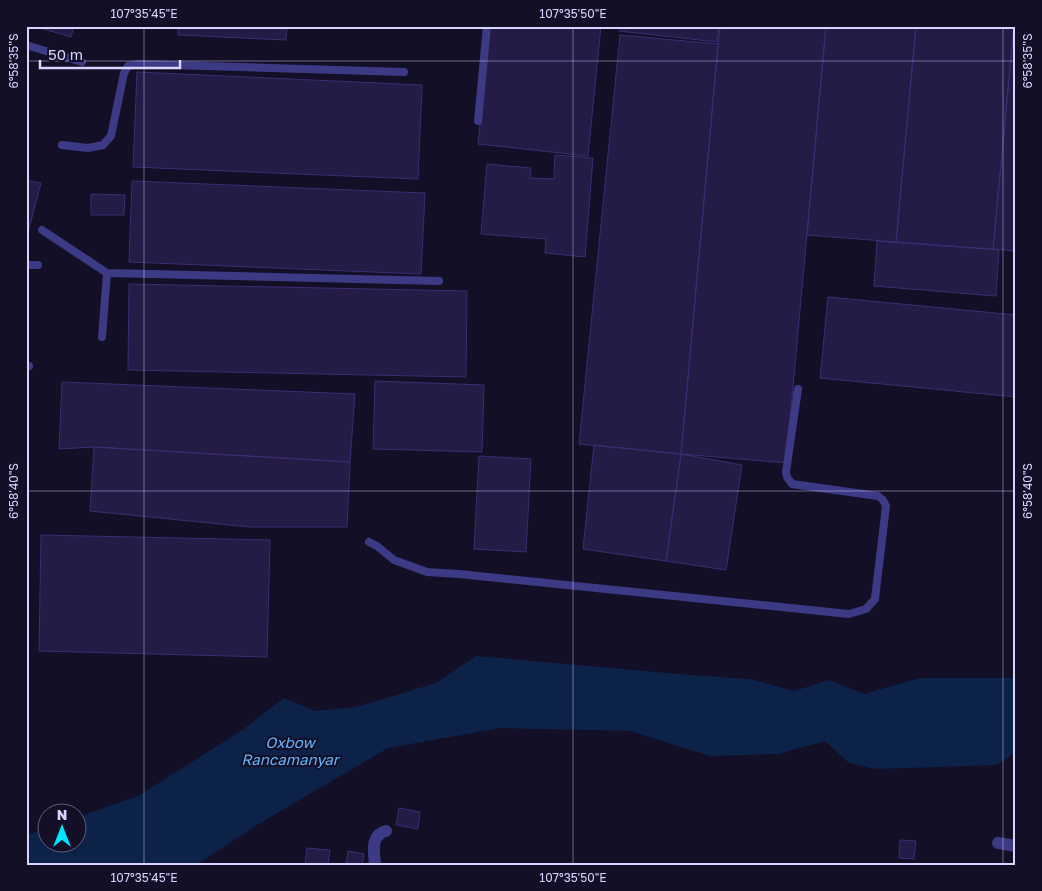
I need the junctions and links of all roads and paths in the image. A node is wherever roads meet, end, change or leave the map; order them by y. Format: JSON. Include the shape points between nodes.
{"nodes":[{"id":1,"x":487,"y":26,"type":"edge"},
{"id":2,"x":26,"y":45,"type":"edge"},
{"id":3,"x":82,"y":62,"type":"dead end"},
{"id":4,"x":404,"y":72,"type":"dead end"},
{"id":5,"x":478,"y":121,"type":"dead end"},
{"id":6,"x":62,"y":145,"type":"dead end"},
{"id":7,"x":42,"y":230,"type":"dead end"},
{"id":8,"x":26,"y":264,"type":"edge"},
{"id":9,"x":38,"y":265,"type":"dead end"},
{"id":10,"x":107,"y":273,"type":"junction"},
{"id":11,"x":439,"y":281,"type":"dead end"},
{"id":12,"x":102,"y":337,"type":"dead end"},
{"id":13,"x":798,"y":389,"type":"dead end"},
{"id":14,"x":369,"y":542,"type":"dead end"},
{"id":15,"x":386,"y":831,"type":"dead end"},
{"id":16,"x":998,"y":843,"type":"dead end"},
{"id":17,"x":1016,"y":846,"type":"edge"},
{"id":18,"x":375,"y":865,"type":"edge"}],
"edges":[{"from":1,"to":5,"type":"lane"},
{"from":2,"to":3,"type":"lane"},
{"from":4,"to":6,"type":"lane","via":[[128,66],[111,136],[103,145],[88,148]]},
{"from":7,"to":10,"type":"lane"},
{"from":8,"to":9,"type":"lane"},
{"from":10,"to":11,"type":"lane"},
{"from":10,"to":12,"type":"lane"},
{"from":13,"to":14,"type":"lane","via":[[786,472],[792,484],[878,496],[886,506],[874,599],[866,609],[848,614],[427,572],[394,560]]},
{"from":15,"to":18,"type":"street","via":[[378,835],[373,845]]},
{"from":16,"to":17,"type":"street"}]}
